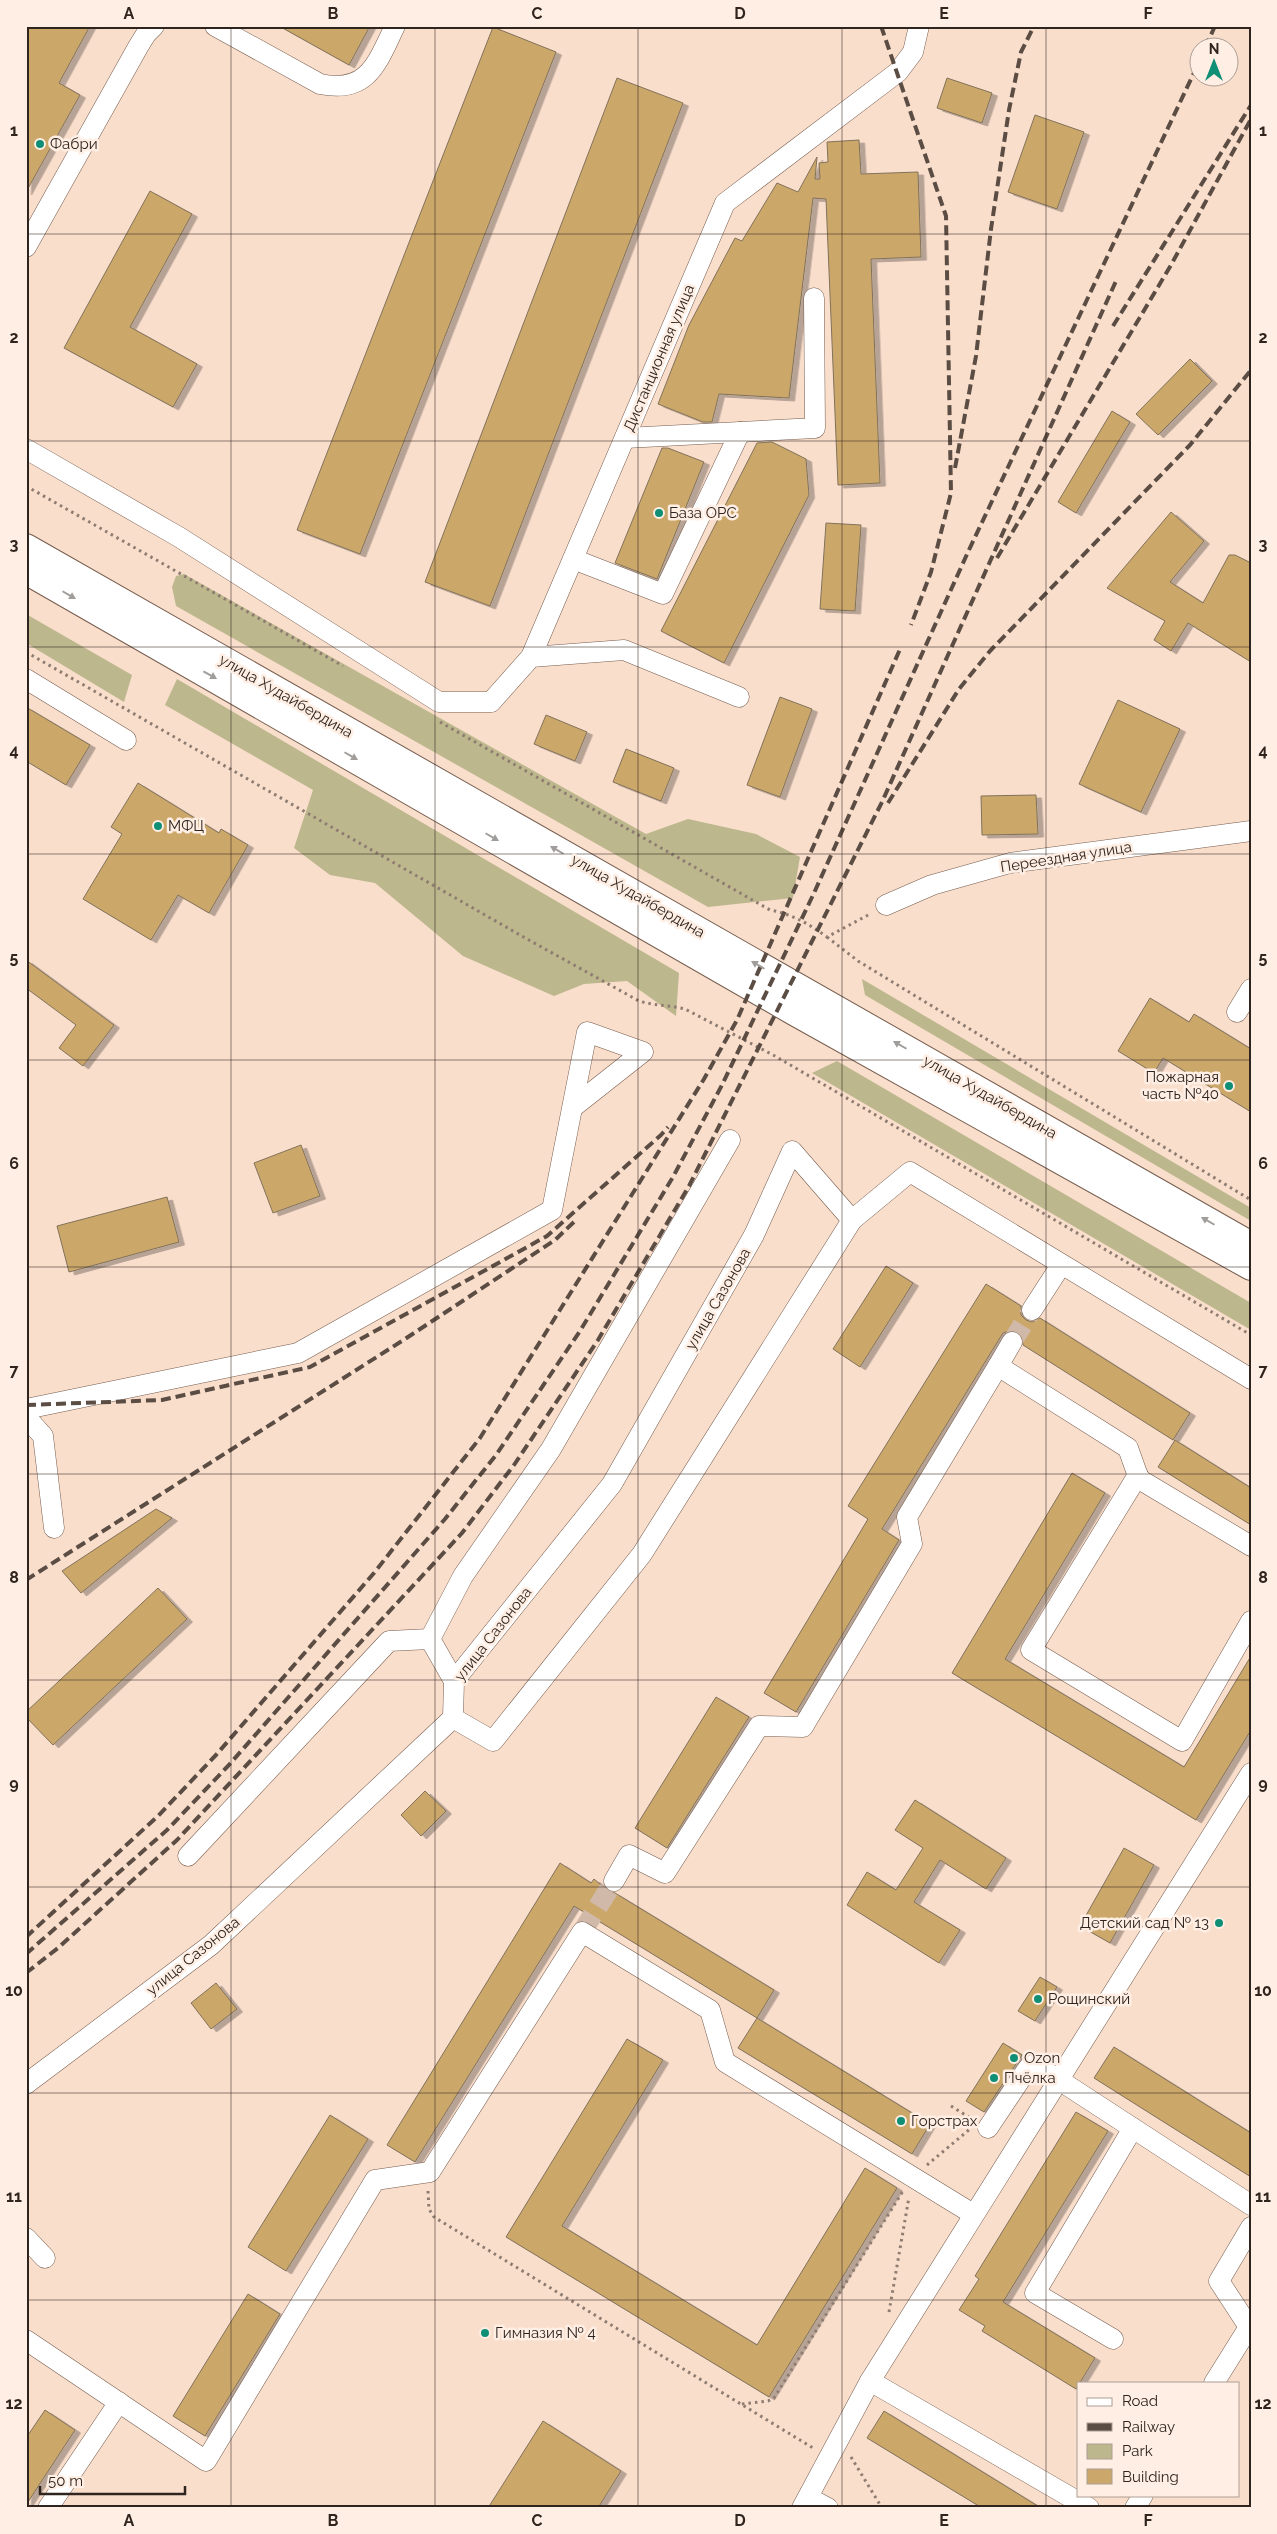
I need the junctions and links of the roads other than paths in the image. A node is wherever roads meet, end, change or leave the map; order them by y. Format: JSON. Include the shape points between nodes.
{"nodes":[{"id":1,"x":154,"y":26,"type":"edge"},
{"id":2,"x":215,"y":26,"type":"edge"},
{"id":3,"x":395,"y":26,"type":"edge"},
{"id":4,"x":919,"y":26,"type":"edge"},
{"id":5,"x":26,"y":247,"type":"edge"},
{"id":6,"x":814,"y":298,"type":"dead end"},
{"id":7,"x":740,"y":432,"type":"junction"},
{"id":8,"x":626,"y":438,"type":"junction"},
{"id":9,"x":26,"y":449,"type":"edge"},
{"id":10,"x":26,"y":547,"type":"edge"},
{"id":11,"x":573,"y":559,"type":"junction"},
{"id":12,"x":26,"y":571,"type":"edge"},
{"id":13,"x":531,"y":658,"type":"junction"},
{"id":14,"x":26,"y":679,"type":"edge"},
{"id":15,"x":739,"y":697,"type":"dead end"},
{"id":16,"x":126,"y":740,"type":"dead end"},
{"id":17,"x":1251,"y":831,"type":"edge"},
{"id":18,"x":886,"y":905,"type":"road end"},
{"id":19,"x":1251,"y":989,"type":"edge"},
{"id":20,"x":1237,"y":1012,"type":"dead end"},
{"id":21,"x":572,"y":1108,"type":"dead end"},
{"id":22,"x":730,"y":1140,"type":"dead end"},
{"id":23,"x":852,"y":1220,"type":"junction"},
{"id":24,"x":1251,"y":1245,"type":"edge"},
{"id":25,"x":1061,"y":1265,"type":"junction"},
{"id":26,"x":1251,"y":1267,"type":"edge"},
{"id":27,"x":1032,"y":1310,"type":"tunnel mouth"},
{"id":28,"x":1012,"y":1342,"type":"tunnel mouth"},
{"id":29,"x":998,"y":1366,"type":"junction"},
{"id":30,"x":1251,"y":1379,"type":"edge"},
{"id":31,"x":26,"y":1409,"type":"edge"},
{"id":32,"x":26,"y":1417,"type":"edge"},
{"id":33,"x":1138,"y":1475,"type":"junction"},
{"id":34,"x":54,"y":1528,"type":"dead end"},
{"id":35,"x":1251,"y":1546,"type":"edge"},
{"id":36,"x":1251,"y":1621,"type":"edge"},
{"id":37,"x":430,"y":1639,"type":"junction"},
{"id":38,"x":454,"y":1681,"type":"junction"},
{"id":39,"x":453,"y":1718,"type":"junction"},
{"id":40,"x":1251,"y":1773,"type":"edge"},
{"id":41,"x":188,"y":1856,"type":"dead end"},
{"id":42,"x":614,"y":1881,"type":"tunnel mouth"},
{"id":43,"x":1059,"y":2080,"type":"junction"},
{"id":44,"x":26,"y":2084,"type":"edge"},
{"id":45,"x":979,"y":2126,"type":"road end"},
{"id":46,"x":1133,"y":2128,"type":"junction"},
{"id":47,"x":1251,"y":2205,"type":"edge"},
{"id":48,"x":973,"y":2214,"type":"junction"},
{"id":49,"x":1251,"y":2227,"type":"edge"},
{"id":50,"x":26,"y":2238,"type":"edge"},
{"id":51,"x":45,"y":2258,"type":"dead end"},
{"id":52,"x":1113,"y":2339,"type":"dead end"},
{"id":53,"x":26,"y":2340,"type":"edge"},
{"id":54,"x":870,"y":2381,"type":"junction"},
{"id":55,"x":1215,"y":2382,"type":"edge"},
{"id":56,"x":119,"y":2402,"type":"junction"},
{"id":57,"x":1142,"y":2496,"type":"edge"},
{"id":58,"x":806,"y":2503,"type":"edge"},
{"id":59,"x":48,"y":2508,"type":"edge"},
{"id":60,"x":828,"y":2508,"type":"edge"},
{"id":61,"x":1089,"y":2508,"type":"edge"},
{"id":62,"x":1135,"y":2508,"type":"edge"}],
"edges":[{"from":1,"to":5,"type":"street","via":[[138,47]]},
{"from":2,"to":3,"type":"street","via":[[320,84],[335,87],[350,85],[372,70]]},
{"from":4,"to":8,"type":"street","name":"Дистанционная улица","via":[[913,52],[898,72],[725,203]]},
{"from":6,"to":7,"type":"street","via":[[815,428]]},
{"from":7,"to":8,"type":"street"},
{"from":7,"to":11,"type":"street","via":[[663,594]]},
{"from":8,"to":11,"type":"street","name":"Дистанционная улица"},
{"from":9,"to":13,"type":"street","name":"Дистанционная улица","via":[[179,537],[436,710],[491,702]]},
{"from":24,"to":10,"type":"main road","name":"улица Худайбердина","one_way":true},
{"from":11,"to":13,"type":"street","name":"Дистанционная улица"},
{"from":12,"to":26,"type":"main road","name":"улица Худайбердина","one_way":true,"via":[[794,1012]]},
{"from":13,"to":15,"type":"street","via":[[624,650]]},
{"from":14,"to":16,"type":"street"},
{"from":17,"to":18,"type":"street","name":"Переездная улица","via":[[1010,863],[932,885]]},
{"from":19,"to":20,"type":"street"},
{"from":21,"to":31,"type":"street","via":[[552,1210],[298,1353]]},
{"from":22,"to":37,"type":"street","via":[[551,1449],[463,1576]]},
{"from":23,"to":25,"type":"street","via":[[910,1172]]},
{"from":23,"to":38,"type":"street","name":"улица Сазонова","via":[[792,1152],[754,1235],[612,1484]]},
{"from":23,"to":39,"type":"street","via":[[642,1554],[493,1741]]},
{"from":25,"to":27,"type":"street"},
{"from":25,"to":30,"type":"street"},
{"from":28,"to":29,"type":"street"},
{"from":29,"to":33,"type":"street","via":[[1128,1448]]},
{"from":29,"to":42,"type":"street","via":[[906,1517],[912,1544],[803,1727],[759,1726],[665,1873],[629,1855]]},
{"from":32,"to":34,"type":"street","via":[[43,1436]]},
{"from":33,"to":35,"type":"street","via":[[1139,1479]]},
{"from":33,"to":36,"type":"street","via":[[1031,1650],[1182,1741]]},
{"from":37,"to":38,"type":"street"},
{"from":37,"to":41,"type":"street","via":[[389,1641]]},
{"from":38,"to":39,"type":"street","name":"улица Сазонова"},
{"from":39,"to":44,"type":"street","name":"улица Сазонова","via":[[211,1945]]},
{"from":40,"to":43,"type":"street"},
{"from":43,"to":45,"type":"street","via":[[1036,2065],[1030,2066]]},
{"from":43,"to":46,"type":"street"},
{"from":43,"to":48,"type":"street"},
{"from":46,"to":47,"type":"street"},
{"from":46,"to":52,"type":"street","via":[[1036,2293]]},
{"from":48,"to":54,"type":"street"},
{"from":48,"to":56,"type":"street","via":[[724,2062],[710,2010],[582,1932],[430,2172],[376,2180],[206,2461]]},
{"from":49,"to":55,"type":"street","via":[[1219,2281],[1250,2327]]},
{"from":50,"to":51,"type":"street"},
{"from":53,"to":56,"type":"street"},
{"from":54,"to":58,"type":"street"},
{"from":54,"to":61,"type":"street"},
{"from":56,"to":59,"type":"street"},
{"from":57,"to":62,"type":"street"},
{"from":58,"to":60,"type":"street"}]}
